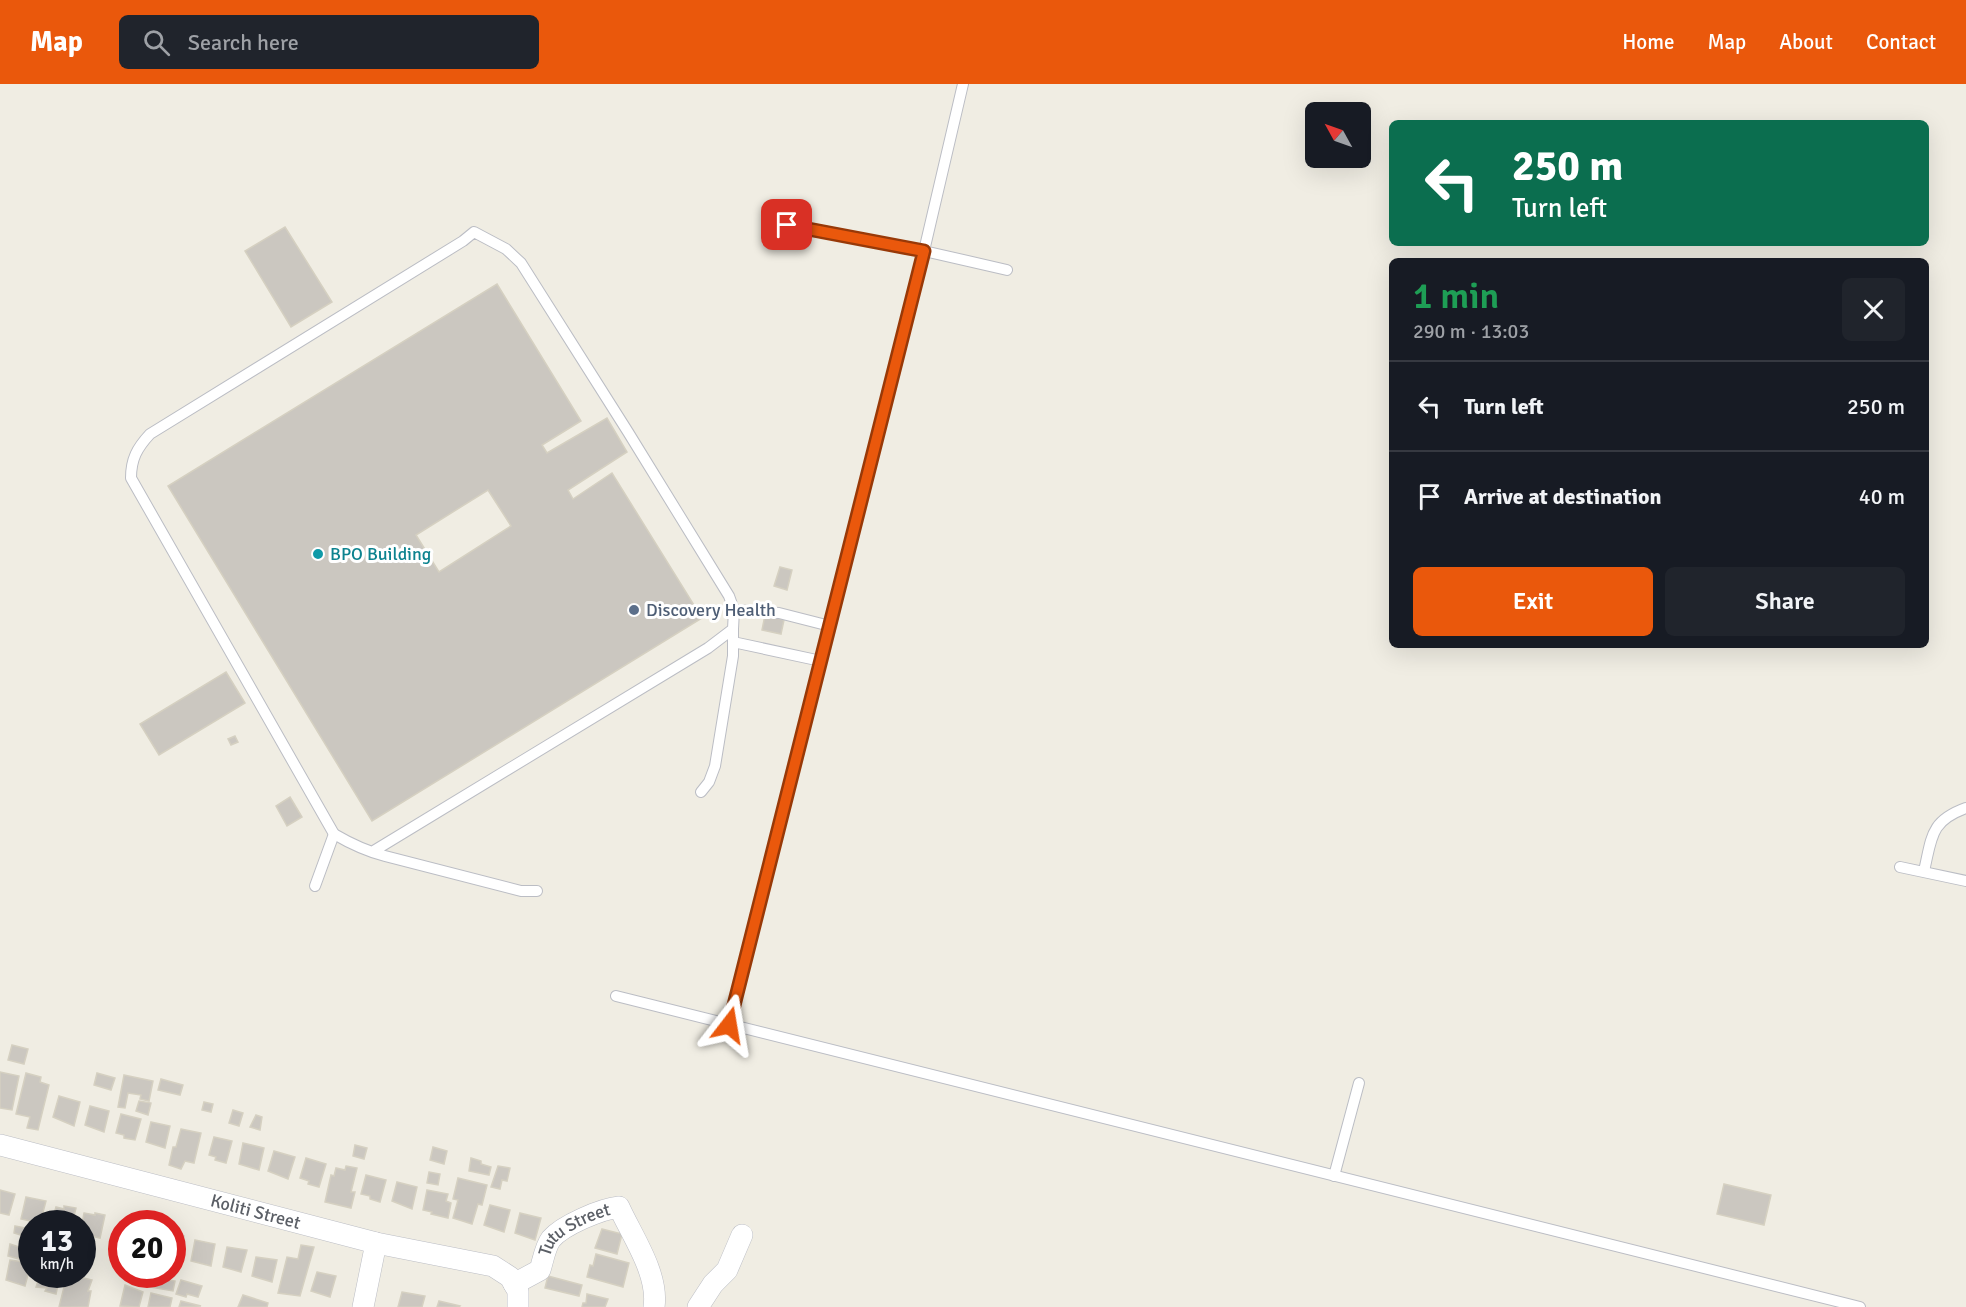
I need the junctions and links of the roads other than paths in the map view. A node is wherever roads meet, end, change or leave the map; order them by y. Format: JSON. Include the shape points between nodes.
{"nodes":[{"id":1,"x":963,"y":84,"type":"edge"},
{"id":2,"x":787,"y":225,"type":"dead end"},
{"id":3,"x":924,"y":251,"type":"junction"},
{"id":4,"x":1007,"y":270,"type":"dead end"},
{"id":5,"x":734,"y":610,"type":"junction"},
{"id":6,"x":830,"y":626,"type":"junction"},
{"id":7,"x":733,"y":629,"type":"junction"},
{"id":8,"x":733,"y":642,"type":"junction"},
{"id":9,"x":821,"y":661,"type":"junction"},
{"id":10,"x":701,"y":792,"type":"dead end"},
{"id":11,"x":1966,"y":808,"type":"edge"},
{"id":12,"x":334,"y":834,"type":"junction"},
{"id":13,"x":372,"y":852,"type":"junction"},
{"id":14,"x":1900,"y":867,"type":"dead end"},
{"id":15,"x":1924,"y":871,"type":"junction"},
{"id":16,"x":1966,"y":881,"type":"edge"},
{"id":17,"x":315,"y":886,"type":"dead end"},
{"id":18,"x":537,"y":891,"type":"dead end"},
{"id":19,"x":616,"y":996,"type":"dead end"},
{"id":20,"x":729,"y":1025,"type":"junction"},
{"id":21,"x":1359,"y":1083,"type":"dead end"},
{"id":22,"x":0,"y":1145,"type":"edge"},
{"id":23,"x":1334,"y":1176,"type":"junction"},
{"id":24,"x":742,"y":1235,"type":"dead end"},
{"id":25,"x":376,"y":1243,"type":"junction"},
{"id":26,"x":512,"y":1280,"type":"junction"},
{"id":27,"x":363,"y":1307,"type":"edge"},
{"id":28,"x":518,"y":1307,"type":"edge"},
{"id":29,"x":654,"y":1307,"type":"edge"},
{"id":30,"x":698,"y":1307,"type":"edge"},
{"id":31,"x":1860,"y":1307,"type":"edge"}],
"edges":[{"from":1,"to":3,"type":"lane"},
{"from":2,"to":3,"type":"lane"},
{"from":3,"to":4,"type":"lane"},
{"from":3,"to":6,"type":"lane"},
{"from":5,"to":6,"type":"lane","via":[[779,614]]},
{"from":5,"to":7,"type":"lane"},
{"from":5,"to":12,"type":"lane","via":[[729,596],[521,263],[506,249],[474,232],[150,434],[138,447],[131,465],[131,478],[141,498]]},
{"from":6,"to":9,"type":"lane"},
{"from":7,"to":8,"type":"lane"},
{"from":7,"to":13,"type":"lane","via":[[708,648]]},
{"from":8,"to":9,"type":"lane"},
{"from":8,"to":10,"type":"lane","via":[[715,766]]},
{"from":9,"to":20,"type":"lane"},
{"from":11,"to":15,"type":"lane","via":[[1947,815],[1934,831]]},
{"from":12,"to":13,"type":"lane"},
{"from":12,"to":17,"type":"lane"},
{"from":13,"to":18,"type":"lane","via":[[520,891]]},
{"from":14,"to":15,"type":"lane"},
{"from":15,"to":16,"type":"lane"},
{"from":19,"to":20,"type":"lane"},
{"from":20,"to":23,"type":"lane"},
{"from":21,"to":23,"type":"lane"},
{"from":22,"to":25,"type":"street","name":"Koliti Street"},
{"from":23,"to":31,"type":"lane"},
{"from":24,"to":30,"type":"street","via":[[727,1269]]},
{"from":25,"to":26,"type":"street","name":"Koliti Street","via":[[493,1266]]},
{"from":25,"to":27,"type":"street"},
{"from":26,"to":28,"type":"street","via":[[518,1291]]},
{"from":26,"to":29,"type":"street","name":"Tutu Street","via":[[540,1270],[549,1241],[557,1233],[608,1208],[619,1207],[654,1286]]}]}
